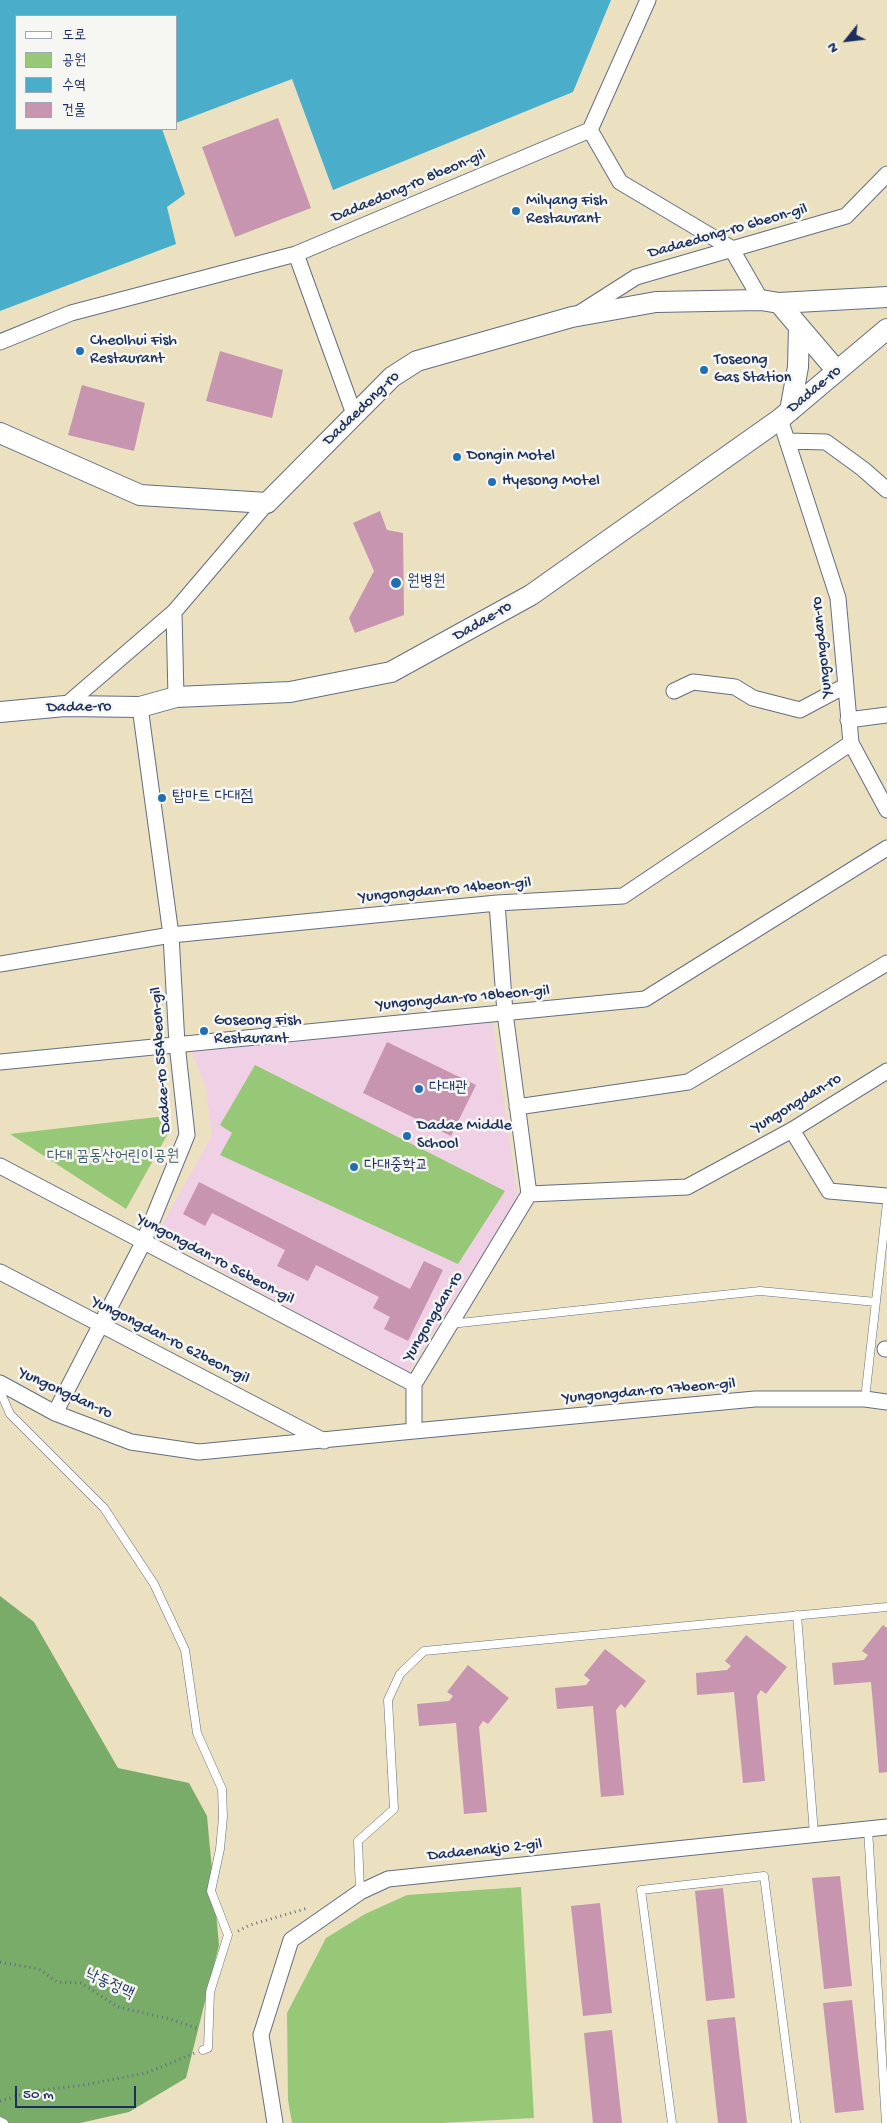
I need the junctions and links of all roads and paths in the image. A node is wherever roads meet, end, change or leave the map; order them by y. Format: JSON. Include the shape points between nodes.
{"nodes":[{"id":1,"x":648,"y":0,"type":"edge"},
{"id":2,"x":590,"y":130,"type":"junction"},
{"id":3,"x":887,"y":174,"type":"edge"},
{"id":4,"x":732,"y":248,"type":"junction"},
{"id":5,"x":296,"y":254,"type":"junction"},
{"id":6,"x":887,"y":297,"type":"edge"},
{"id":7,"x":770,"y":301,"type":"junction"},
{"id":8,"x":572,"y":317,"type":"junction"},
{"id":9,"x":799,"y":328,"type":"junction"},
{"id":10,"x":887,"y":329,"type":"edge"},
{"id":11,"x":0,"y":342,"type":"edge"},
{"id":12,"x":837,"y":372,"type":"junction"},
{"id":13,"x":354,"y":414,"type":"junction"},
{"id":14,"x":785,"y":415,"type":"junction"},
{"id":15,"x":0,"y":433,"type":"edge"},
{"id":16,"x":788,"y":441,"type":"junction"},
{"id":17,"x":887,"y":490,"type":"edge"},
{"id":18,"x":267,"y":503,"type":"junction"},
{"id":19,"x":174,"y":612,"type":"junction"},
{"id":20,"x":845,"y":686,"type":"junction"},
{"id":21,"x":674,"y":691,"type":"dead end"},
{"id":22,"x":176,"y":697,"type":"junction"},
{"id":23,"x":65,"y":706,"type":"junction"},
{"id":24,"x":140,"y":707,"type":"junction"},
{"id":25,"x":0,"y":712,"type":"edge"},
{"id":26,"x":887,"y":716,"type":"edge"},
{"id":27,"x":848,"y":720,"type":"junction"},
{"id":28,"x":851,"y":743,"type":"junction"},
{"id":29,"x":887,"y":810,"type":"edge"},
{"id":30,"x":887,"y":848,"type":"edge"},
{"id":31,"x":497,"y":903,"type":"junction"},
{"id":32,"x":171,"y":935,"type":"junction"},
{"id":33,"x":887,"y":963,"type":"edge"},
{"id":34,"x":0,"y":964,"type":"edge"},
{"id":35,"x":505,"y":1013,"type":"junction"},
{"id":36,"x":178,"y":1044,"type":"junction"},
{"id":37,"x":0,"y":1062,"type":"edge"},
{"id":38,"x":887,"y":1071,"type":"edge"},
{"id":39,"x":517,"y":1107,"type":"junction"},
{"id":40,"x":792,"y":1130,"type":"junction"},
{"id":41,"x":0,"y":1166,"type":"edge"},
{"id":42,"x":528,"y":1194,"type":"junction"},
{"id":43,"x":887,"y":1196,"type":"edge"},
{"id":44,"x":887,"y":1202,"type":"edge"},
{"id":45,"x":143,"y":1243,"type":"junction"},
{"id":46,"x":0,"y":1272,"type":"edge"},
{"id":47,"x":876,"y":1302,"type":"junction"},
{"id":48,"x":450,"y":1324,"type":"junction"},
{"id":49,"x":100,"y":1325,"type":"junction"},
{"id":50,"x":0,"y":1383,"type":"edge"},
{"id":51,"x":414,"y":1384,"type":"junction"},
{"id":52,"x":0,"y":1391,"type":"edge"},
{"id":53,"x":865,"y":1399,"type":"junction"},
{"id":54,"x":887,"y":1402,"type":"edge"},
{"id":55,"x":55,"y":1412,"type":"junction"},
{"id":56,"x":414,"y":1431,"type":"junction"},
{"id":57,"x":324,"y":1441,"type":"junction"},
{"id":58,"x":887,"y":1607,"type":"edge"},
{"id":59,"x":797,"y":1616,"type":"junction"},
{"id":60,"x":887,"y":1827,"type":"edge"},
{"id":61,"x":868,"y":1829,"type":"junction"},
{"id":62,"x":814,"y":1834,"type":"junction"},
{"id":63,"x":360,"y":1892,"type":"junction"},
{"id":64,"x":310,"y":1908,"type":"dead end"},
{"id":65,"x":228,"y":1936,"type":"junction"},
{"id":66,"x":0,"y":1962,"type":"edge"},
{"id":67,"x":210,"y":2032,"type":"junction"},
{"id":68,"x":203,"y":2050,"type":"joint"},
{"id":69,"x":0,"y":2102,"type":"edge"},
{"id":70,"x":0,"y":2121,"type":"edge"},
{"id":71,"x":4,"y":2123,"type":"edge"},
{"id":72,"x":275,"y":2123,"type":"edge"},
{"id":73,"x":672,"y":2123,"type":"edge"},
{"id":74,"x":796,"y":2123,"type":"edge"},
{"id":75,"x":886,"y":2123,"type":"edge"}],
"edges":[{"from":1,"to":2,"type":"street"},
{"from":2,"to":4,"type":"street","via":[[620,182]]},
{"from":2,"to":5,"type":"street","name":"Dadaedong-ro 8beon-gil"},
{"from":3,"to":4,"type":"street","name":"Dadaedong-ro 6beon-gil","via":[[846,216]]},
{"from":4,"to":7,"type":"street"},
{"from":4,"to":8,"type":"street","name":"Dadaedong-ro 6beon-gil","via":[[636,277]]},
{"from":5,"to":11,"type":"street","name":"Dadaedong-ro 8beon-gil","via":[[70,313]]},
{"from":5,"to":13,"type":"street"},
{"from":6,"to":7,"type":"street","name":"Dadaedong-ro"},
{"from":7,"to":8,"type":"street","name":"Dadaedong-ro","via":[[656,302]]},
{"from":7,"to":9,"type":"street"},
{"from":8,"to":13,"type":"street","name":"Dadaedong-ro","via":[[417,361],[392,377]]},
{"from":9,"to":12,"type":"street"},
{"from":9,"to":14,"type":"street","via":[[798,367]]},
{"from":10,"to":12,"type":"street","name":"Dadae-ro"},
{"from":12,"to":14,"type":"street","name":"Dadae-ro"},
{"from":13,"to":18,"type":"street","name":"Dadaedong-ro"},
{"from":14,"to":16,"type":"street","name":"Yungongdan-ro"},
{"from":14,"to":22,"type":"street","name":"Dadae-ro","via":[[531,595],[391,672],[290,692]]},
{"from":15,"to":18,"type":"street","via":[[140,495]]},
{"from":16,"to":17,"type":"street","via":[[826,442]]},
{"from":16,"to":20,"type":"street","name":"Yungongdan-ro","via":[[838,598]]},
{"from":18,"to":19,"type":"street"},
{"from":19,"to":22,"type":"street"},
{"from":19,"to":23,"type":"street"},
{"from":20,"to":21,"type":"street","via":[[800,710],[753,698],[736,687],[693,682]]},
{"from":20,"to":27,"type":"street","name":"Yungongdan-ro"},
{"from":22,"to":24,"type":"street","name":"Dadae-ro"},
{"from":23,"to":24,"type":"street","name":"Dadae-ro"},
{"from":23,"to":25,"type":"street","name":"Dadae-ro"},
{"from":24,"to":32,"type":"street","name":"Dadae-ro 554beon-gil"},
{"from":26,"to":27,"type":"street"},
{"from":27,"to":28,"type":"street","name":"Yungongdan-ro"},
{"from":28,"to":29,"type":"street","name":"Yungongdan-ro"},
{"from":28,"to":31,"type":"street","name":"Yungongdan-ro 14beon-gil","via":[[623,896]]},
{"from":30,"to":35,"type":"street","name":"Yungongdan-ro 18beon-gil","via":[[645,1000]]},
{"from":31,"to":32,"type":"street","name":"Yungongdan-ro 14beon-gil"},
{"from":31,"to":35,"type":"street"},
{"from":32,"to":34,"type":"street","name":"Yungongdan-ro 14beon-gil"},
{"from":32,"to":36,"type":"street","name":"Dadae-ro 554beon-gil"},
{"from":33,"to":39,"type":"street","via":[[688,1082]]},
{"from":35,"to":36,"type":"street","name":"Yungongdan-ro 18beon-gil"},
{"from":35,"to":39,"type":"street"},
{"from":36,"to":37,"type":"street","name":"Yungongdan-ro 18beon-gil"},
{"from":36,"to":45,"type":"street","name":"Dadae-ro 554beon-gil","via":[[187,1135]]},
{"from":38,"to":40,"type":"street","name":"Yungongdan-ro"},
{"from":39,"to":42,"type":"street"},
{"from":40,"to":42,"type":"street","name":"Yungongdan-ro","via":[[688,1187]]},
{"from":40,"to":43,"type":"street","via":[[829,1191]]},
{"from":41,"to":45,"type":"street","name":"Yungongdan-ro 56beon-gil"},
{"from":42,"to":48,"type":"street","name":"Yungongdan-ro"},
{"from":44,"to":47,"type":"lane"},
{"from":45,"to":49,"type":"street","name":"Dadae-ro 554beon-gil"},
{"from":45,"to":51,"type":"street","name":"Yungongdan-ro 56beon-gil"},
{"from":46,"to":49,"type":"street","name":"Yungongdan-ro 62beon-gil"},
{"from":47,"to":48,"type":"lane","via":[[760,1290]]},
{"from":47,"to":53,"type":"lane"},
{"from":48,"to":51,"type":"street","name":"Yungongdan-ro"},
{"from":49,"to":55,"type":"street","name":"Dadae-ro 554beon-gil"},
{"from":49,"to":57,"type":"street","name":"Yungongdan-ro 62beon-gil"},
{"from":50,"to":55,"type":"street","name":"Yungongdan-ro"},
{"from":51,"to":56,"type":"street","name":"Yungongdan-ro"},
{"from":52,"to":65,"type":"lane","via":[[10,1414],[104,1508],[154,1584],[185,1650],[197,1733],[222,1789],[220,1849],[211,1891]]},
{"from":53,"to":54,"type":"street","name":"Yungongdan-ro 17beon-gil"},
{"from":53,"to":56,"type":"street","name":"Yungongdan-ro 17beon-gil","via":[[754,1399]]},
{"from":55,"to":57,"type":"street","name":"Yungongdan-ro","via":[[131,1442],[199,1452]]},
{"from":56,"to":57,"type":"street","name":"Yungongdan-ro"},
{"from":58,"to":59,"type":"lane"},
{"from":59,"to":62,"type":"lane"},
{"from":59,"to":63,"type":"lane","via":[[424,1651],[400,1674],[388,1700],[394,1809],[358,1841]]},
{"from":60,"to":61,"type":"street","name":"Dadaenakjo 2-gil"},
{"from":61,"to":62,"type":"street","name":"Dadaenakjo 2-gil"},
{"from":61,"to":75,"type":"lane"},
{"from":62,"to":63,"type":"street","name":"Dadaenakjo 2-gil","via":[[388,1879]]},
{"from":63,"to":72,"type":"street","name":"Dadaenakjo 2-gil","via":[[290,1940],[262,2035]]},
{"from":64,"to":65,"type":"path","via":[[250,1925]]},
{"from":65,"to":67,"type":"lane","via":[[210,1992]]},
{"from":66,"to":67,"type":"path","name":"낙동정맥","via":[[39,1969],[57,1982],[81,1983],[118,2007]]},
{"from":67,"to":68,"type":"lane","via":[[208,2048]]},
{"from":68,"to":69,"type":"path","via":[[146,2073],[35,2091]]},
{"from":70,"to":71,"type":"lane"},
{"from":73,"to":74,"type":"lane","via":[[641,1890],[764,1876]]}]}
